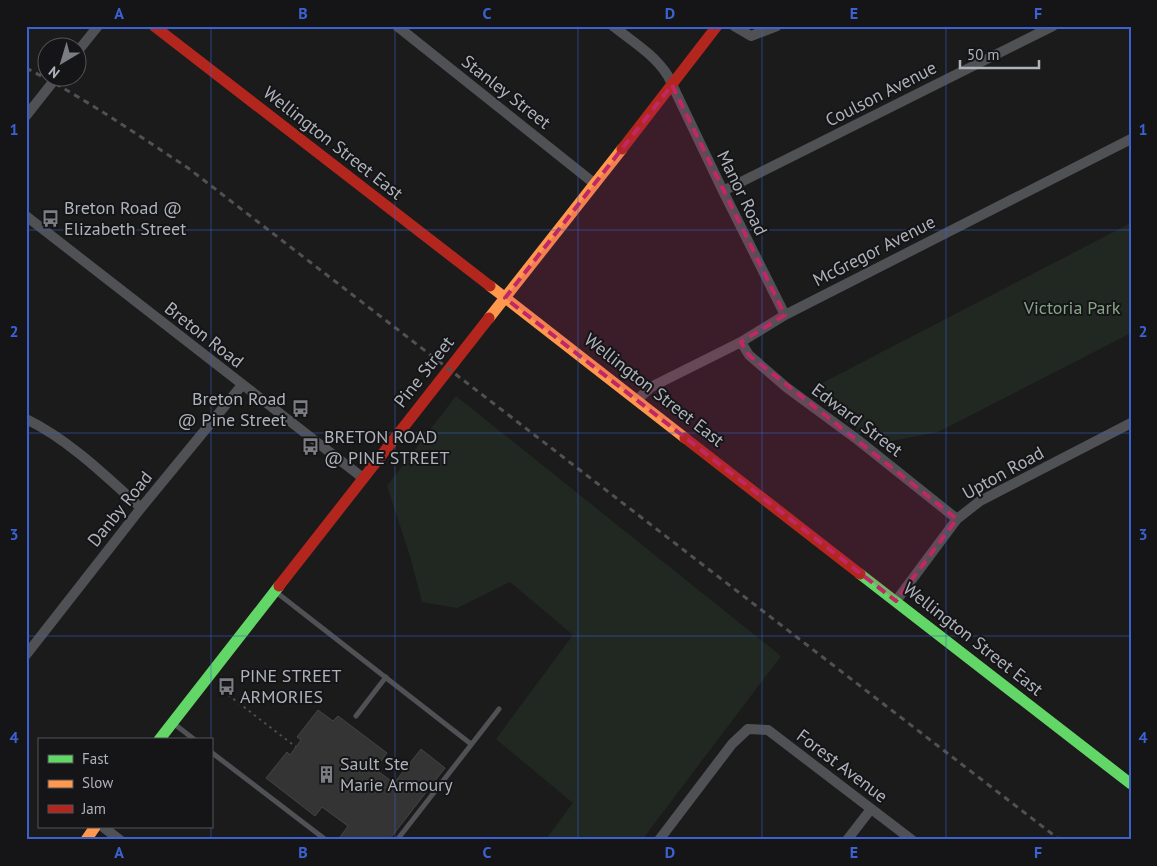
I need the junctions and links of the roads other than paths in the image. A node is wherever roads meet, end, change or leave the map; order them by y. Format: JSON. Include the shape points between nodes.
{"nodes":[{"id":1,"x":98,"y":26,"type":"edge"},
{"id":2,"x":154,"y":26,"type":"edge"},
{"id":3,"x":397,"y":26,"type":"edge"},
{"id":4,"x":613,"y":26,"type":"edge"},
{"id":5,"x":717,"y":26,"type":"edge"},
{"id":6,"x":734,"y":26,"type":"edge"},
{"id":7,"x":777,"y":26,"type":"edge"},
{"id":8,"x":1053,"y":26,"type":"edge"},
{"id":9,"x":88,"y":38,"type":"edge"},
{"id":10,"x":672,"y":85,"type":"junction"},
{"id":11,"x":48,"y":88,"type":"edge"},
{"id":12,"x":26,"y":116,"type":"edge"},
{"id":13,"x":1131,"y":139,"type":"edge"},
{"id":14,"x":595,"y":184,"type":"junction"},
{"id":15,"x":723,"y":191,"type":"junction"},
{"id":16,"x":26,"y":216,"type":"edge"},
{"id":17,"x":506,"y":298,"type":"junction"},
{"id":18,"x":785,"y":315,"type":"junction"},
{"id":19,"x":741,"y":342,"type":"junction"},
{"id":20,"x":242,"y":385,"type":"junction"},
{"id":21,"x":638,"y":400,"type":"junction"},
{"id":22,"x":26,"y":419,"type":"edge"},
{"id":23,"x":1131,"y":423,"type":"edge"},
{"id":24,"x":363,"y":478,"type":"junction"},
{"id":25,"x":141,"y":508,"type":"junction"},
{"id":26,"x":957,"y":520,"type":"junction"},
{"id":27,"x":275,"y":591,"type":"junction"},
{"id":28,"x":896,"y":601,"type":"junction"},
{"id":29,"x":26,"y":655,"type":"edge"},
{"id":30,"x":386,"y":677,"type":"junction"},
{"id":31,"x":499,"y":709,"type":"dead end"},
{"id":32,"x":356,"y":716,"type":"dead end"},
{"id":33,"x":172,"y":722,"type":"junction"},
{"id":34,"x":160,"y":738,"type":"edge"},
{"id":35,"x":192,"y":738,"type":"edge"},
{"id":36,"x":471,"y":744,"type":"junction"},
{"id":37,"x":212,"y":753,"type":"edge"},
{"id":38,"x":1131,"y":784,"type":"edge"},
{"id":39,"x":871,"y":809,"type":"junction"},
{"id":40,"x":94,"y":828,"type":"edge"},
{"id":41,"x":104,"y":828,"type":"edge"},
{"id":42,"x":322,"y":839,"type":"edge"},
{"id":43,"x":86,"y":840,"type":"edge"},
{"id":44,"x":120,"y":840,"type":"edge"},
{"id":45,"x":397,"y":840,"type":"edge"},
{"id":46,"x":659,"y":840,"type":"edge"},
{"id":47,"x":847,"y":840,"type":"edge"},
{"id":48,"x":912,"y":840,"type":"edge"}],
"edges":[{"from":1,"to":9,"type":"street"},
{"from":2,"to":17,"type":"main road","name":"Wellington Street East"},
{"from":3,"to":14,"type":"street","name":"Stanley Street"},
{"from":4,"to":10,"type":"street","name":"Manor Road","via":[[658,63]]},
{"from":5,"to":10,"type":"main road","name":"Pine Street"},
{"from":6,"to":7,"type":"street","via":[[751,36]]},
{"from":8,"to":15,"type":"street","name":"Coulson Avenue"},
{"from":10,"to":14,"type":"main road","name":"Pine Street"},
{"from":10,"to":15,"type":"street","name":"Manor Road"},
{"from":11,"to":12,"type":"street"},
{"from":13,"to":18,"type":"street","name":"McGregor Avenue"},
{"from":14,"to":17,"type":"main road","name":"Pine Street"},
{"from":15,"to":18,"type":"street","name":"Manor Road"},
{"from":16,"to":20,"type":"street","name":"Breton Road"},
{"from":17,"to":21,"type":"main road","name":"Wellington Street East"},
{"from":17,"to":24,"type":"main road","name":"Pine Street"},
{"from":18,"to":19,"type":"street","name":"McGregor Avenue"},
{"from":19,"to":21,"type":"street","name":"McGregor Avenue","via":[[651,387]]},
{"from":19,"to":26,"type":"street","name":"Edward Street","via":[[749,355],[786,387]]},
{"from":20,"to":24,"type":"street","name":"Breton Road"},
{"from":20,"to":25,"type":"street","name":"Danby Road"},
{"from":21,"to":28,"type":"main road","name":"Wellington Street East"},
{"from":22,"to":25,"type":"street","via":[[85,459]]},
{"from":23,"to":26,"type":"street","name":"Upton Road","via":[[980,501]]},
{"from":24,"to":27,"type":"main road","name":"Pine Street"},
{"from":25,"to":29,"type":"street","name":"Danby Road"},
{"from":26,"to":28,"type":"street","name":"Upton Road"},
{"from":27,"to":30,"type":"lane"},
{"from":27,"to":33,"type":"main road","name":"Pine Street"},
{"from":28,"to":38,"type":"main road","name":"Wellington Street East"},
{"from":30,"to":32,"type":"lane"},
{"from":30,"to":36,"type":"lane"},
{"from":31,"to":36,"type":"lane"},
{"from":33,"to":34,"type":"main road","name":"Pine Street"},
{"from":33,"to":35,"type":"lane"},
{"from":36,"to":45,"type":"lane"},
{"from":37,"to":42,"type":"lane"},
{"from":39,"to":46,"type":"street","name":"Forest Avenue","via":[[768,730],[748,729],[732,744]]},
{"from":39,"to":47,"type":"street"},
{"from":39,"to":48,"type":"street","name":"Forest Avenue"},
{"from":40,"to":43,"type":"main road"},
{"from":41,"to":44,"type":"street"}]}
